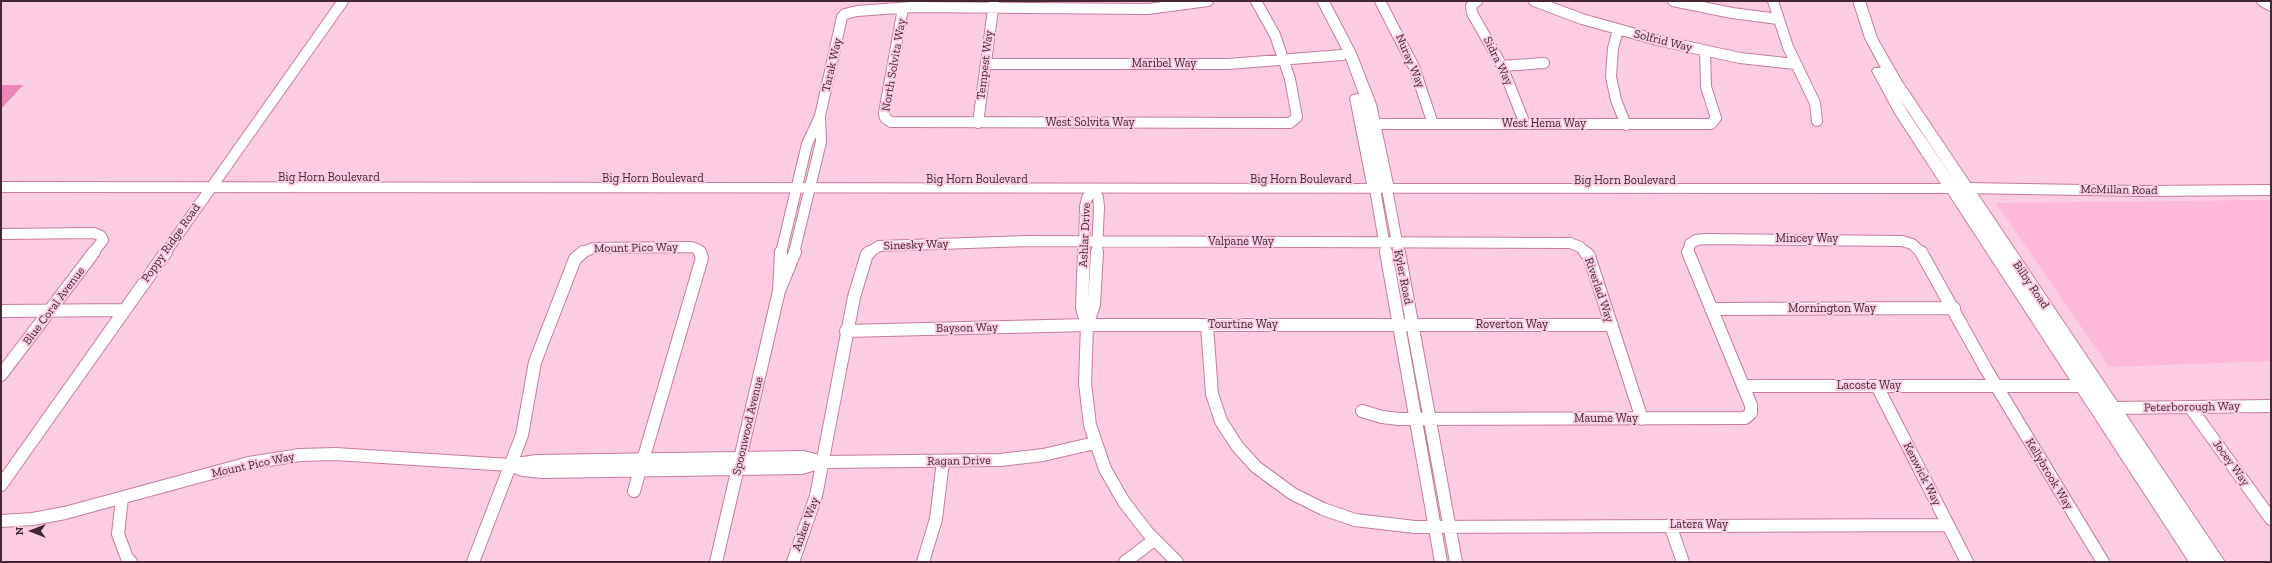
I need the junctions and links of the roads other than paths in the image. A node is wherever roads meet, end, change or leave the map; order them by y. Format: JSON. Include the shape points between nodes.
{"nodes":[{"id":1,"x":343,"y":1,"type":"edge"},
{"id":2,"x":1208,"y":1,"type":"edge"},
{"id":3,"x":1256,"y":1,"type":"edge"},
{"id":4,"x":1314,"y":1,"type":"edge"},
{"id":5,"x":1323,"y":1,"type":"edge"},
{"id":6,"x":1380,"y":1,"type":"edge"},
{"id":7,"x":1477,"y":1,"type":"edge"},
{"id":8,"x":1534,"y":1,"type":"edge"},
{"id":9,"x":1674,"y":1,"type":"edge"},
{"id":10,"x":1773,"y":1,"type":"edge"},
{"id":11,"x":1850,"y":1,"type":"edge"},
{"id":12,"x":1855,"y":1,"type":"edge"},
{"id":13,"x":1859,"y":1,"type":"edge"},
{"id":14,"x":2262,"y":1,"type":"edge"},
{"id":15,"x":993,"y":4,"type":"edge"},
{"id":16,"x":2271,"y":6,"type":"edge"},
{"id":17,"x":904,"y":8,"type":"junction"},
{"id":18,"x":1778,"y":19,"type":"junction"},
{"id":19,"x":1866,"y":25,"type":"junction"},
{"id":20,"x":1618,"y":30,"type":"junction"},
{"id":21,"x":1705,"y":51,"type":"junction"},
{"id":22,"x":1342,"y":55,"type":"junction"},
{"id":23,"x":1285,"y":61,"type":"junction"},
{"id":24,"x":1544,"y":62,"type":"dead end"},
{"id":25,"x":986,"y":64,"type":"junction"},
{"id":26,"x":1795,"y":64,"type":"junction"},
{"id":27,"x":1502,"y":66,"type":"junction"},
{"id":28,"x":888,"y":120,"type":"joint"},
{"id":29,"x":1817,"y":121,"type":"dead end"},
{"id":30,"x":978,"y":123,"type":"junction"},
{"id":31,"x":1374,"y":124,"type":"junction"},
{"id":32,"x":1433,"y":124,"type":"junction"},
{"id":33,"x":1525,"y":124,"type":"junction"},
{"id":34,"x":1626,"y":125,"type":"junction"},
{"id":35,"x":1,"y":177,"type":"edge"},
{"id":36,"x":214,"y":182,"type":"junction"},
{"id":37,"x":804,"y":184,"type":"junction"},
{"id":38,"x":1380,"y":185,"type":"junction"},
{"id":39,"x":1,"y":187,"type":"edge"},
{"id":40,"x":1959,"y":188,"type":"junction"},
{"id":41,"x":1093,"y":189,"type":"junction"},
{"id":42,"x":2271,"y":190,"type":"edge"},
{"id":43,"x":1,"y":234,"type":"edge"},
{"id":44,"x":1084,"y":242,"type":"junction"},
{"id":45,"x":1097,"y":242,"type":"junction"},
{"id":46,"x":1390,"y":242,"type":"junction"},
{"id":47,"x":1954,"y":308,"type":"junction"},
{"id":48,"x":1711,"y":309,"type":"junction"},
{"id":49,"x":51,"y":310,"type":"junction"},
{"id":50,"x":124,"y":310,"type":"junction"},
{"id":51,"x":1,"y":311,"type":"edge"},
{"id":52,"x":1087,"y":325,"type":"junction"},
{"id":53,"x":1207,"y":325,"type":"junction"},
{"id":54,"x":1399,"y":325,"type":"junction"},
{"id":55,"x":1412,"y":325,"type":"junction"},
{"id":56,"x":1612,"y":325,"type":"junction"},
{"id":57,"x":846,"y":331,"type":"junction"},
{"id":58,"x":1,"y":376,"type":"edge"},
{"id":59,"x":1743,"y":386,"type":"junction"},
{"id":60,"x":1876,"y":386,"type":"junction"},
{"id":61,"x":1996,"y":386,"type":"junction"},
{"id":62,"x":2084,"y":386,"type":"junction"},
{"id":63,"x":2271,"y":406,"type":"edge"},
{"id":64,"x":2190,"y":407,"type":"junction"},
{"id":65,"x":2113,"y":408,"type":"junction"},
{"id":66,"x":1362,"y":411,"type":"dead end"},
{"id":67,"x":1416,"y":419,"type":"junction"},
{"id":68,"x":1430,"y":419,"type":"junction"},
{"id":69,"x":1642,"y":419,"type":"junction"},
{"id":70,"x":1095,"y":444,"type":"junction"},
{"id":71,"x":943,"y":461,"type":"junction"},
{"id":72,"x":822,"y":462,"type":"junction"},
{"id":73,"x":739,"y":463,"type":"junction"},
{"id":74,"x":510,"y":465,"type":"junction"},
{"id":75,"x":641,"y":465,"type":"junction"},
{"id":76,"x":1,"y":485,"type":"edge"},
{"id":77,"x":634,"y":491,"type":"dead end"},
{"id":78,"x":122,"y":498,"type":"junction"},
{"id":79,"x":2271,"y":519,"type":"edge"},
{"id":80,"x":1,"y":521,"type":"edge"},
{"id":81,"x":1948,"y":524,"type":"junction"},
{"id":82,"x":1435,"y":526,"type":"junction"},
{"id":83,"x":1450,"y":526,"type":"junction"},
{"id":84,"x":1670,"y":526,"type":"junction"},
{"id":85,"x":1154,"y":540,"type":"junction"},
{"id":86,"x":131,"y":562,"type":"edge"},
{"id":87,"x":473,"y":562,"type":"edge"},
{"id":88,"x":716,"y":562,"type":"edge"},
{"id":89,"x":793,"y":562,"type":"edge"},
{"id":90,"x":923,"y":562,"type":"edge"},
{"id":91,"x":1125,"y":562,"type":"edge"},
{"id":92,"x":1177,"y":562,"type":"edge"},
{"id":93,"x":1441,"y":562,"type":"edge"},
{"id":94,"x":1456,"y":562,"type":"edge"},
{"id":95,"x":1683,"y":562,"type":"edge"},
{"id":96,"x":1967,"y":562,"type":"edge"},
{"id":97,"x":2103,"y":562,"type":"edge"},
{"id":98,"x":2199,"y":562,"type":"edge"},
{"id":99,"x":2216,"y":562,"type":"edge"}],
"edges":[{"from":1,"to":36,"type":"street","name":"Poppy Ridge Road"},
{"from":2,"to":15,"type":"street","via":[[1148,9]]},
{"from":3,"to":23,"type":"street","via":[[1275,35]]},
{"from":4,"to":22,"type":"main road","name":"Kyler Road"},
{"from":5,"to":31,"type":"main road","name":"Kyler Road","via":[[1350,53]]},
{"from":6,"to":32,"type":"street","name":"Nuray Way","via":[[1414,67]]},
{"from":7,"to":27,"type":"street","name":"Sidra Way","via":[[1471,10]]},
{"from":8,"to":20,"type":"street","name":"Solfrid Way"},
{"from":9,"to":18,"type":"street","via":[[1724,12]]},
{"from":10,"to":18,"type":"street"},
{"from":11,"to":40,"type":"main road","name":"Bilby Road","via":[[1863,40],[1887,88]]},
{"from":12,"to":19,"type":"main road","via":[[1861,22]]},
{"from":13,"to":19,"type":"main road","name":"Bilby Road"},
{"from":14,"to":16,"type":"street"},
{"from":15,"to":17,"type":"street"},
{"from":15,"to":25,"type":"street","name":"Tempest Way"},
{"from":17,"to":28,"type":"street","name":"North Solvita Way","via":[[884,113]]},
{"from":17,"to":37,"type":"street","name":"Tarak Way","via":[[857,11],[842,17],[820,116],[821,142]]},
{"from":18,"to":26,"type":"street"},
{"from":19,"to":40,"type":"main road","name":"Bilby Road","via":[[1888,70]]},
{"from":20,"to":21,"type":"street","name":"Solfrid Way"},
{"from":20,"to":34,"type":"street","via":[[1612,48],[1611,77],[1616,100]]},
{"from":21,"to":26,"type":"street","name":"Solfrid Way","via":[[1751,60]]},
{"from":21,"to":34,"type":"street","name":"West Hema Way","via":[[1704,75],[1716,118],[1714,123]]},
{"from":22,"to":23,"type":"street","name":"Maribel Way"},
{"from":22,"to":38,"type":"main road","name":"Kyler Road","via":[[1358,102]]},
{"from":23,"to":25,"type":"street","name":"Maribel Way","via":[[1211,64]]},
{"from":23,"to":30,"type":"street","name":"West Solvita Way","via":[[1297,115],[1292,122]]},
{"from":24,"to":27,"type":"street"},
{"from":25,"to":30,"type":"street","name":"Tempest Way"},
{"from":26,"to":29,"type":"street","via":[[1815,103]]},
{"from":27,"to":33,"type":"street","name":"Sidra Way"},
{"from":28,"to":30,"type":"street","name":"West Solvita Way"},
{"from":31,"to":32,"type":"street","name":"West Hema Way"},
{"from":31,"to":38,"type":"main road","name":"Kyler Road"},
{"from":32,"to":33,"type":"street","name":"West Hema Way"},
{"from":33,"to":34,"type":"street","name":"West Hema Way"},
{"from":35,"to":36,"type":"main road","name":"Big Horn Boulevard"},
{"from":36,"to":37,"type":"main road","name":"Big Horn Boulevard"},
{"from":36,"to":39,"type":"main road","name":"Big Horn Boulevard"},
{"from":36,"to":50,"type":"street","name":"Poppy Ridge Road"},
{"from":37,"to":38,"type":"main road","name":"Big Horn Boulevard"},
{"from":37,"to":41,"type":"main road","name":"Big Horn Boulevard"},
{"from":37,"to":73,"type":"street","name":"Spoonwood Avenue","via":[[795,251],[780,291]]},
{"from":38,"to":40,"type":"main road","name":"Big Horn Boulevard","via":[[1928,190]]},
{"from":38,"to":41,"type":"main road","name":"Big Horn Boulevard"},
{"from":38,"to":46,"type":"street","name":"Kyler Road"},
{"from":40,"to":42,"type":"street","name":"McMillan Road"},
{"from":40,"to":62,"type":"main road","name":"Bilby Road"},
{"from":40,"to":65,"type":"main road","name":"Bilby Road"},
{"from":41,"to":44,"type":"street","name":"Ashlar Drive","via":[[1086,202]]},
{"from":41,"to":45,"type":"street","name":"Ashlar Drive","via":[[1099,202]]},
{"from":43,"to":49,"type":"street","name":"Blue Coral Avenue","via":[[94,233],[101,236],[103,240],[100,245]]},
{"from":44,"to":45,"type":"street","name":"Sinesky Way"},
{"from":44,"to":52,"type":"street","name":"Ashlar Drive","via":[[1082,308]]},
{"from":44,"to":57,"type":"street","name":"Sinesky Way","via":[[1020,241],[875,247],[866,257]]},
{"from":45,"to":46,"type":"street","name":"Valpane Way"},
{"from":45,"to":52,"type":"street","name":"Ashlar Drive","via":[[1094,305]]},
{"from":46,"to":54,"type":"street","name":"Kyler Road"},
{"from":46,"to":55,"type":"street","name":"Kyler Road"},
{"from":46,"to":56,"type":"street","name":"Riverlad Way","via":[[1575,245],[1589,256]]},
{"from":47,"to":48,"type":"street","name":"Mornington Way"},
{"from":47,"to":48,"type":"street","name":"Mincey Way","via":[[1921,252],[1907,242],[1700,239],[1690,244],[1688,252]]},
{"from":47,"to":61,"type":"street","name":"Mincey Way"},
{"from":48,"to":59,"type":"street","name":"Mincey Way"},
{"from":49,"to":50,"type":"street"},
{"from":49,"to":51,"type":"street"},
{"from":49,"to":58,"type":"street","name":"Blue Coral Avenue"},
{"from":50,"to":76,"type":"street","name":"Poppy Ridge Road"},
{"from":52,"to":53,"type":"street","name":"Tourtine Way"},
{"from":52,"to":57,"type":"street","name":"Bayson Way"},
{"from":52,"to":70,"type":"street","name":"Ashlar Drive","via":[[1086,397]]},
{"from":53,"to":54,"type":"street","name":"Tourtine Way"},
{"from":53,"to":82,"type":"street","name":"Latera Way","via":[[1210,380],[1216,407],[1229,434],[1256,467],[1293,494],[1339,515],[1385,525]]},
{"from":54,"to":55,"type":"street","name":"Tourtine Way"},
{"from":54,"to":67,"type":"street","name":"Kyler Road"},
{"from":55,"to":56,"type":"street","name":"Roverton Way"},
{"from":55,"to":68,"type":"street","name":"Kyler Road"},
{"from":56,"to":69,"type":"street","name":"Riverlad Way"},
{"from":57,"to":72,"type":"street","name":"Sinesky Way"},
{"from":59,"to":60,"type":"street","name":"Lacoste Way"},
{"from":59,"to":69,"type":"street","name":"Maume Way","via":[[1752,410],[1745,418]]},
{"from":60,"to":61,"type":"street","name":"Lacoste Way"},
{"from":60,"to":81,"type":"street","name":"Kenwick Way"},
{"from":61,"to":62,"type":"street","name":"Lacoste Way"},
{"from":61,"to":97,"type":"street","name":"Kellybrook Way"},
{"from":62,"to":98,"type":"main road","name":"Bilby Road"},
{"from":63,"to":64,"type":"street","name":"Peterborough Way"},
{"from":64,"to":65,"type":"street","name":"Peterborough Way"},
{"from":64,"to":79,"type":"street","name":"Jocey Way"},
{"from":65,"to":99,"type":"main road","name":"Bilby Road"},
{"from":66,"to":67,"type":"street","name":"Maume Way","via":[[1386,418]]},
{"from":67,"to":68,"type":"street","name":"Maume Way"},
{"from":67,"to":82,"type":"street","name":"Kyler Road"},
{"from":68,"to":69,"type":"street","name":"Maume Way"},
{"from":68,"to":83,"type":"street","name":"Kyler Road"},
{"from":70,"to":71,"type":"street","name":"Ragan Drive","via":[[1023,459]]},
{"from":70,"to":85,"type":"street","name":"Ashlar Drive","via":[[1113,486]]},
{"from":71,"to":72,"type":"street","name":"Ragan Drive"},
{"from":71,"to":90,"type":"street","via":[[936,519]]},
{"from":72,"to":73,"type":"street","name":"Ragan Drive","via":[[806,468]]},
{"from":72,"to":89,"type":"street","name":"Anker Way","via":[[813,508],[798,542]]},
{"from":73,"to":75,"type":"street","name":"Mount Pico Way"},
{"from":73,"to":88,"type":"street","name":"Spoonwood Avenue"},
{"from":74,"to":75,"type":"street","name":"Mount Pico Way","via":[[532,472]]},
{"from":74,"to":75,"type":"street","name":"Mount Pico Way","via":[[527,415],[537,354],[577,256],[593,248],[692,247],[699,250],[702,258]]},
{"from":74,"to":78,"type":"street","name":"Mount Pico Way","via":[[335,454],[300,455],[249,463]]},
{"from":74,"to":87,"type":"street","name":"Mount Pico Way"},
{"from":75,"to":77,"type":"street","name":"Mount Pico Way"},
{"from":78,"to":80,"type":"street","name":"Mount Pico Way","via":[[54,515]]},
{"from":78,"to":86,"type":"street","via":[[118,534]]},
{"from":81,"to":84,"type":"street","name":"Latera Way"},
{"from":81,"to":96,"type":"street","name":"Kenwick Way"},
{"from":82,"to":83,"type":"street","name":"Latera Way"},
{"from":82,"to":93,"type":"street","name":"Kyler Road"},
{"from":83,"to":84,"type":"street","name":"Latera Way"},
{"from":83,"to":94,"type":"street","name":"Kyler Road"},
{"from":84,"to":95,"type":"street"},
{"from":85,"to":91,"type":"street"},
{"from":85,"to":92,"type":"street","name":"Ashlar Drive"}]}
